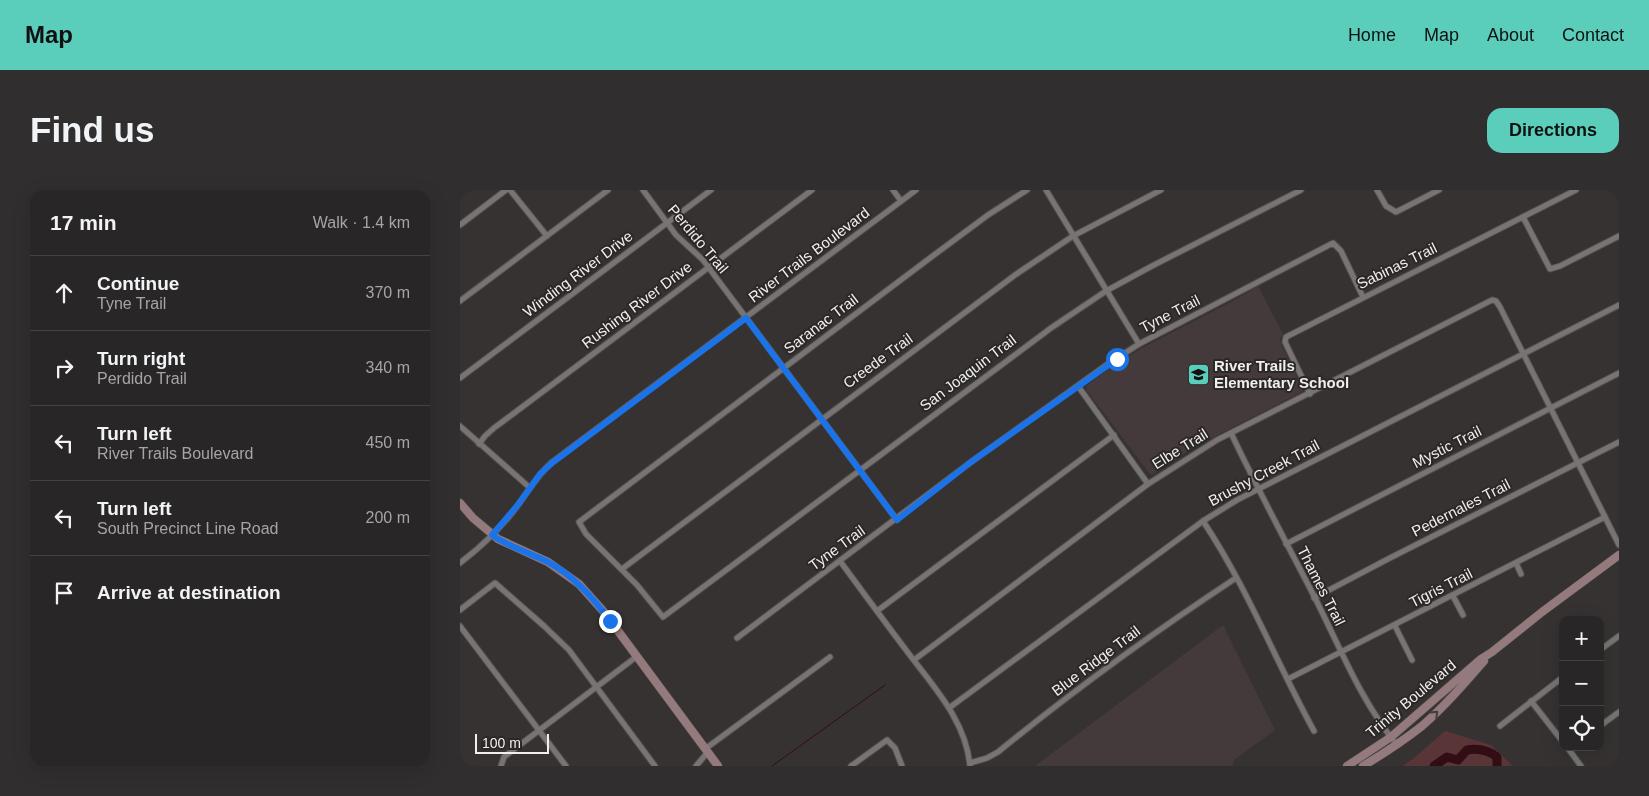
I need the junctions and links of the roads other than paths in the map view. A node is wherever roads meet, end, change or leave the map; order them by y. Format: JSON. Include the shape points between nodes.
{"nodes":[{"id":1,"x":506,"y":190,"type":"edge"},
{"id":2,"x":510,"y":190,"type":"edge"},
{"id":3,"x":608,"y":190,"type":"edge"},
{"id":4,"x":643,"y":190,"type":"edge"},
{"id":5,"x":711,"y":190,"type":"edge"},
{"id":6,"x":812,"y":190,"type":"edge"},
{"id":7,"x":893,"y":190,"type":"edge"},
{"id":8,"x":916,"y":190,"type":"edge"},
{"id":9,"x":1028,"y":190,"type":"edge"},
{"id":10,"x":1046,"y":190,"type":"edge"},
{"id":11,"x":1161,"y":190,"type":"edge"},
{"id":12,"x":1301,"y":190,"type":"edge"},
{"id":13,"x":1377,"y":190,"type":"edge"},
{"id":14,"x":1439,"y":190,"type":"edge"},
{"id":15,"x":1576,"y":190,"type":"edge"},
{"id":16,"x":901,"y":201,"type":"junction"},
{"id":17,"x":1524,"y":217,"type":"junction"},
{"id":18,"x":667,"y":223,"type":"junction"},
{"id":19,"x":460,"y":225,"type":"edge"},
{"id":20,"x":547,"y":236,"type":"junction"},
{"id":21,"x":1074,"y":236,"type":"junction"},
{"id":22,"x":1619,"y":236,"type":"edge"},
{"id":23,"x":708,"y":267,"type":"junction"},
{"id":24,"x":1106,"y":291,"type":"junction"},
{"id":25,"x":1363,"y":297,"type":"junction"},
{"id":26,"x":460,"y":301,"type":"edge"},
{"id":27,"x":1619,"y":305,"type":"edge"},
{"id":28,"x":746,"y":318,"type":"junction"},
{"id":29,"x":1139,"y":344,"type":"junction"},
{"id":30,"x":1523,"y":354,"type":"junction"},
{"id":31,"x":783,"y":368,"type":"junction"},
{"id":32,"x":1619,"y":373,"type":"edge"},
{"id":33,"x":460,"y":378,"type":"edge"},
{"id":34,"x":1078,"y":386,"type":"junction"},
{"id":35,"x":1310,"y":394,"type":"junction"},
{"id":36,"x":1550,"y":408,"type":"junction"},
{"id":37,"x":821,"y":419,"type":"junction"},
{"id":38,"x":460,"y":426,"type":"edge"},
{"id":39,"x":1231,"y":433,"type":"junction"},
{"id":40,"x":1114,"y":435,"type":"junction"},
{"id":41,"x":1619,"y":442,"type":"edge"},
{"id":42,"x":479,"y":444,"type":"junction"},
{"id":43,"x":1578,"y":463,"type":"junction"},
{"id":44,"x":860,"y":470,"type":"junction"},
{"id":45,"x":1148,"y":484,"type":"junction"},
{"id":46,"x":529,"y":487,"type":"junction"},
{"id":47,"x":1257,"y":489,"type":"junction"},
{"id":48,"x":460,"y":503,"type":"edge"},
{"id":49,"x":1605,"y":517,"type":"junction"},
{"id":50,"x":897,"y":520,"type":"junction"},
{"id":51,"x":1203,"y":521,"type":"junction"},
{"id":52,"x":492,"y":535,"type":"junction"},
{"id":53,"x":1286,"y":544,"type":"junction"},
{"id":54,"x":1619,"y":545,"type":"edge"},
{"id":55,"x":1619,"y":555,"type":"edge"},
{"id":56,"x":840,"y":561,"type":"junction"},
{"id":57,"x":460,"y":563,"type":"edge"},
{"id":58,"x":1516,"y":563,"type":"junction"},
{"id":59,"x":622,"y":569,"type":"junction"},
{"id":60,"x":1521,"y":574,"type":"dead end"},
{"id":61,"x":1236,"y":578,"type":"junction"},
{"id":62,"x":1453,"y":596,"type":"junction"},
{"id":63,"x":1314,"y":598,"type":"junction"},
{"id":64,"x":460,"y":610,"type":"edge"},
{"id":65,"x":877,"y":611,"type":"junction"},
{"id":66,"x":1463,"y":615,"type":"dead end"},
{"id":67,"x":460,"y":626,"type":"edge"},
{"id":68,"x":1395,"y":626,"type":"junction"},
{"id":69,"x":1619,"y":636,"type":"edge"},
{"id":70,"x":736,"y":638,"type":"dead end"},
{"id":71,"x":1604,"y":647,"type":"edge"},
{"id":72,"x":1340,"y":652,"type":"junction"},
{"id":73,"x":1492,"y":652,"type":"junction"},
{"id":74,"x":636,"y":656,"type":"junction"},
{"id":75,"x":830,"y":657,"type":"dead end"},
{"id":76,"x":914,"y":660,"type":"junction"},
{"id":77,"x":1412,"y":660,"type":"dead end"},
{"id":78,"x":1288,"y":679,"type":"junction"},
{"id":79,"x":1559,"y":680,"type":"edge"},
{"id":80,"x":597,"y":687,"type":"junction"},
{"id":81,"x":1531,"y":701,"type":"junction"},
{"id":82,"x":950,"y":708,"type":"junction"},
{"id":83,"x":1619,"y":712,"type":"edge"},
{"id":84,"x":1604,"y":723,"type":"edge"},
{"id":85,"x":1500,"y":726,"type":"dead end"},
{"id":86,"x":539,"y":730,"type":"junction"},
{"id":87,"x":1314,"y":731,"type":"dead end"},
{"id":88,"x":1391,"y":737,"type":"junction"},
{"id":89,"x":1559,"y":737,"type":"edge"},
{"id":90,"x":1397,"y":745,"type":"junction"},
{"id":91,"x":706,"y":751,"type":"junction"},
{"id":92,"x":1571,"y":751,"type":"edge"},
{"id":93,"x":970,"y":764,"type":"edge"},
{"id":94,"x":500,"y":766,"type":"edge"},
{"id":95,"x":566,"y":766,"type":"edge"},
{"id":96,"x":655,"y":766,"type":"edge"},
{"id":97,"x":696,"y":766,"type":"edge"},
{"id":98,"x":718,"y":766,"type":"edge"},
{"id":99,"x":851,"y":766,"type":"edge"},
{"id":100,"x":902,"y":766,"type":"edge"},
{"id":101,"x":1347,"y":766,"type":"edge"},
{"id":102,"x":1363,"y":766,"type":"edge"},
{"id":103,"x":1581,"y":766,"type":"edge"}],
"edges":[{"from":1,"to":19,"type":"street"},
{"from":2,"to":20,"type":"street"},
{"from":3,"to":20,"type":"street"},
{"from":4,"to":18,"type":"street","name":"Perdido Trail"},
{"from":5,"to":18,"type":"street","name":"Winding River Drive"},
{"from":6,"to":23,"type":"street","name":"Rushing River Drive"},
{"from":7,"to":16,"type":"street"},
{"from":8,"to":16,"type":"street","name":"River Trails Boulevard"},
{"from":9,"to":31,"type":"street","name":"Saranac Trail","via":[[988,215]]},
{"from":10,"to":21,"type":"street"},
{"from":11,"to":21,"type":"street","name":"Creede Trail"},
{"from":12,"to":24,"type":"street","name":"San Joaquin Trail"},
{"from":13,"to":14,"type":"street","via":[[1386,206],[1396,212]]},
{"from":15,"to":17,"type":"street","name":"Sabinas Trail"},
{"from":16,"to":28,"type":"street","name":"River Trails Boulevard"},
{"from":17,"to":22,"type":"street","via":[[1550,269]]},
{"from":17,"to":25,"type":"street","name":"Sabinas Trail"},
{"from":18,"to":23,"type":"street","name":"Perdido Trail"},
{"from":18,"to":33,"type":"street","name":"Winding River Drive"},
{"from":20,"to":26,"type":"street"},
{"from":21,"to":24,"type":"street"},
{"from":21,"to":37,"type":"street","name":"Creede Trail","via":[[1014,275]]},
{"from":23,"to":28,"type":"street","name":"Perdido Trail"},
{"from":23,"to":42,"type":"street","name":"Rushing River Drive","via":[[494,428]]},
{"from":24,"to":29,"type":"street"},
{"from":24,"to":44,"type":"street","name":"San Joaquin Trail","via":[[1014,354]]},
{"from":25,"to":29,"type":"street","name":"Tyne Trail","via":[[1341,251],[1333,243]]},
{"from":25,"to":35,"type":"street","name":"Sabinas Trail","via":[[1286,337],[1285,342]]},
{"from":27,"to":30,"type":"street","name":"Brushy Creek Trail"},
{"from":28,"to":31,"type":"street","name":"Perdido Trail"},
{"from":28,"to":46,"type":"street","name":"River Trails Boulevard","via":[[552,463]]},
{"from":29,"to":34,"type":"street","name":"Tyne Trail"},
{"from":30,"to":35,"type":"street","name":"Elbe Trail","via":[[1500,306],[1492,300]]},
{"from":30,"to":36,"type":"street"},
{"from":30,"to":47,"type":"street","name":"Brushy Creek Trail"},
{"from":31,"to":37,"type":"street","name":"Perdido Trail"},
{"from":31,"to":59,"type":"street","name":"Saranac Trail","via":[[578,522]]},
{"from":32,"to":36,"type":"street","name":"Mystic Trail"},
{"from":34,"to":40,"type":"street"},
{"from":34,"to":50,"type":"street","name":"Tyne Trail","via":[[971,462]]},
{"from":35,"to":39,"type":"street","name":"Elbe Trail"},
{"from":36,"to":43,"type":"street"},
{"from":36,"to":53,"type":"street","name":"Mystic Trail"},
{"from":37,"to":44,"type":"street","name":"Perdido Trail"},
{"from":37,"to":59,"type":"street","name":"Creede Trail"},
{"from":38,"to":42,"type":"street"},
{"from":39,"to":45,"type":"street","name":"Elbe Trail"},
{"from":39,"to":47,"type":"street","name":"Thames Trail"},
{"from":40,"to":45,"type":"street"},
{"from":40,"to":65,"type":"street"},
{"from":41,"to":43,"type":"street","name":"Pedernales Trail"},
{"from":42,"to":46,"type":"street"},
{"from":43,"to":49,"type":"street"},
{"from":43,"to":63,"type":"street","name":"Pedernales Trail"},
{"from":44,"to":50,"type":"street","name":"Perdido Trail"},
{"from":44,"to":59,"type":"street","name":"San Joaquin Trail","via":[[663,617]]},
{"from":45,"to":76,"type":"street","name":"Elbe Trail"},
{"from":46,"to":52,"type":"street","name":"River Trails Boulevard"},
{"from":47,"to":51,"type":"street","name":"Brushy Creek Trail"},
{"from":47,"to":53,"type":"street","name":"Thames Trail"},
{"from":48,"to":52,"type":"main road"},
{"from":49,"to":54,"type":"street"},
{"from":49,"to":58,"type":"street","name":"Tigris Trail"},
{"from":50,"to":56,"type":"street","name":"Tyne Trail"},
{"from":51,"to":61,"type":"street"},
{"from":51,"to":82,"type":"street","name":"Brushy Creek Trail"},
{"from":52,"to":57,"type":"street","name":"River Trails Boulevard"},
{"from":52,"to":74,"type":"main road","via":[[554,565],[579,584]]},
{"from":53,"to":63,"type":"street","name":"Thames Trail"},
{"from":55,"to":73,"type":"main road","name":"Trinity Boulevard"},
{"from":56,"to":65,"type":"street"},
{"from":56,"to":70,"type":"street","name":"Tyne Trail"},
{"from":58,"to":60,"type":"street"},
{"from":58,"to":62,"type":"street","name":"Tigris Trail"},
{"from":61,"to":78,"type":"street"},
{"from":61,"to":93,"type":"street","name":"Blue Ridge Trail","via":[[1186,610],[998,752]]},
{"from":62,"to":66,"type":"street"},
{"from":62,"to":68,"type":"street","name":"Tigris Trail"},
{"from":63,"to":72,"type":"street","name":"Thames Trail"},
{"from":64,"to":80,"type":"street","via":[[495,583],[562,644]]},
{"from":65,"to":76,"type":"street"},
{"from":67,"to":86,"type":"street"},
{"from":68,"to":72,"type":"street","name":"Tigris Trail"},
{"from":68,"to":77,"type":"street"},
{"from":69,"to":71,"type":"street"},
{"from":72,"to":78,"type":"street","name":"Tigris Trail"},
{"from":72,"to":88,"type":"street","name":"Thames Trail","via":[[1366,701]]},
{"from":73,"to":88,"type":"main road","name":"Trinity Boulevard"},
{"from":90,"to":73,"type":"main road","name":"Trinity Boulevard","one_way":true,"via":[[1423,725]]},
{"from":74,"to":80,"type":"street"},
{"from":74,"to":91,"type":"main road"},
{"from":75,"to":91,"type":"street"},
{"from":76,"to":82,"type":"street"},
{"from":78,"to":87,"type":"street"},
{"from":79,"to":81,"type":"street"},
{"from":80,"to":86,"type":"street"},
{"from":80,"to":96,"type":"street"},
{"from":81,"to":85,"type":"street"},
{"from":81,"to":89,"type":"street"},
{"from":82,"to":93,"type":"street","via":[[962,734]]},
{"from":83,"to":84,"type":"street"},
{"from":86,"to":94,"type":"street","via":[[504,756]]},
{"from":86,"to":95,"type":"street"},
{"from":88,"to":90,"type":"street","name":"Thames Trail"},
{"from":88,"to":101,"type":"main road","name":"Trinity Boulevard"},
{"from":90,"to":102,"type":"main road","name":"Trinity Boulevard"},
{"from":91,"to":97,"type":"street"},
{"from":91,"to":98,"type":"main road"},
{"from":92,"to":103,"type":"street"},
{"from":99,"to":100,"type":"street","via":[[887,740],[895,748]]}]}
